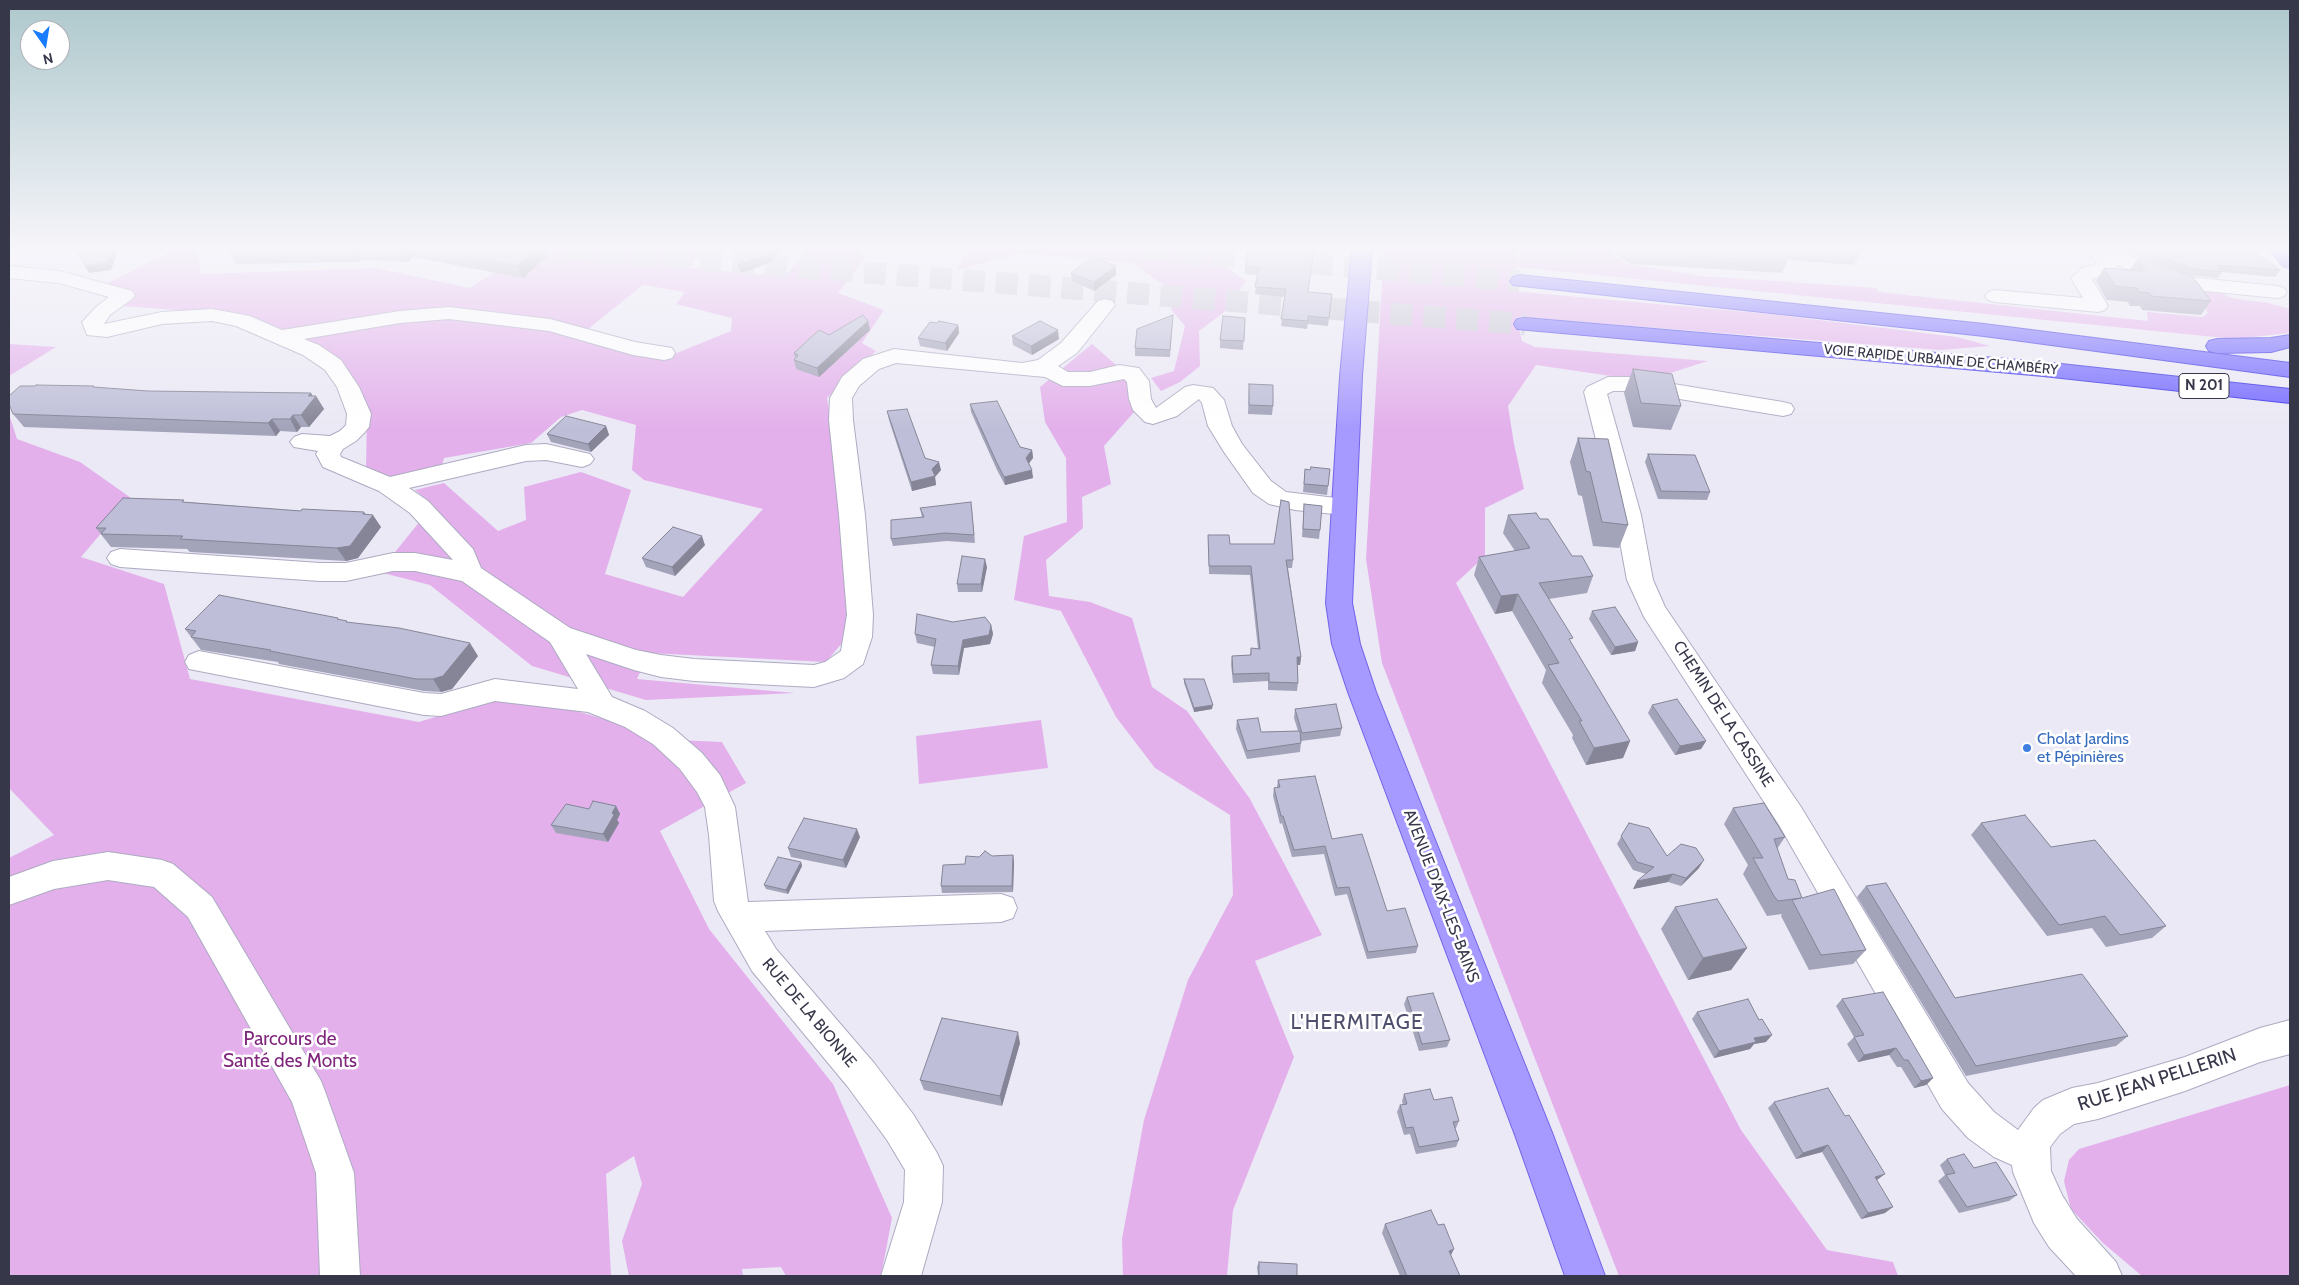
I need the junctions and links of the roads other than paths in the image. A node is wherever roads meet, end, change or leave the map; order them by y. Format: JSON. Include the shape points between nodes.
{"nodes":[{"id":1,"x":106,"y":309,"type":"edge"},
{"id":2,"x":1102,"y":309,"type":"edge"},
{"id":3,"x":1358,"y":309,"type":"edge"},
{"id":4,"x":1793,"y":309,"type":"edge"},
{"id":5,"x":1842,"y":314,"type":"junction"},
{"id":6,"x":1524,"y":324,"type":"tunnel mouth"},
{"id":7,"x":280,"y":337,"type":"junction"},
{"id":8,"x":2290,"y":341,"type":"edge"},
{"id":9,"x":664,"y":353,"type":"dead end"},
{"id":10,"x":1022,"y":370,"type":"junction"},
{"id":11,"x":2290,"y":370,"type":"edge"},
{"id":12,"x":2290,"y":396,"type":"edge"},
{"id":13,"x":1783,"y":409,"type":"dead end"},
{"id":14,"x":302,"y":442,"type":"dead end"},
{"id":15,"x":334,"y":444,"type":"junction"},
{"id":16,"x":582,"y":459,"type":"dead end"},
{"id":17,"x":388,"y":485,"type":"junction"},
{"id":18,"x":1344,"y":507,"type":"junction"},
{"id":19,"x":120,"y":558,"type":"dead end"},
{"id":20,"x":470,"y":573,"type":"junction"},
{"id":21,"x":560,"y":635,"type":"junction"},
{"id":22,"x":199,"y":662,"type":"dead end"},
{"id":23,"x":602,"y":705,"type":"junction"},
{"id":24,"x":9,"y":891,"type":"edge"},
{"id":25,"x":1001,"y":908,"type":"dead end"},
{"id":26,"x":740,"y":917,"type":"junction"},
{"id":27,"x":2290,"y":1037,"type":"edge"},
{"id":28,"x":2032,"y":1146,"type":"junction"},
{"id":29,"x":2095,"y":1273,"type":"edge"},
{"id":30,"x":340,"y":1276,"type":"edge"},
{"id":31,"x":901,"y":1276,"type":"edge"},
{"id":32,"x":1585,"y":1276,"type":"edge"}],
"edges":[{"from":1,"to":7,"type":"street","via":[[93,322],[95,330],[108,331],[190,314],[242,321]]},
{"from":2,"to":10,"type":"street","via":[[1057,358],[1045,365]]},
{"from":3,"to":18,"type":"main road","name":"AVENUE D'AIX-LES-BAINS"},
{"from":4,"to":5,"type":"highway","name":"VOIE RAPIDE URBAINE DE CHAMBÉRY","number":"N 201"},
{"from":5,"to":8,"type":"highway","via":[[2220,346],[2271,345]]},
{"from":5,"to":11,"type":"highway","name":"VOIE RAPIDE URBAINE DE CHAMBÉRY","number":"N 201"},
{"from":6,"to":12,"type":"highway","name":"VOIE RAPIDE URBAINE DE CHAMBÉRY","number":"N 201","via":[[2118,376]]},
{"from":7,"to":9,"type":"street","via":[[400,317],[449,314],[550,325]]},
{"from":7,"to":15,"type":"street","via":[[311,350],[333,365],[348,387],[359,414],[358,427]]},
{"from":10,"to":18,"type":"street","via":[[1050,371],[1064,379],[1131,373],[1138,381],[1144,410],[1153,417],[1169,411],[1194,392],[1205,393],[1213,400],[1220,426],[1232,447],[1262,487],[1278,498]]},
{"from":10,"to":21,"type":"street","via":[[894,356],[871,364],[850,382],[841,398],[841,420],[860,615],[853,657],[834,670],[814,676],[661,666]]},
{"from":13,"to":28,"type":"street","name":"CHEMIN DE LA CASSINE","via":[[1631,384],[1608,384],[1595,392],[1628,515],[1640,580],[1653,610],[1790,816],[1955,1096],[1981,1125],[2007,1144]]},
{"from":14,"to":15,"type":"street"},
{"from":15,"to":17,"type":"street","via":[[328,454],[331,462]]},
{"from":16,"to":17,"type":"street","via":[[546,452],[526,453]]},
{"from":17,"to":20,"type":"street","via":[[419,507],[455,545],[464,555]]},
{"from":18,"to":32,"type":"main road","name":"AVENUE D'AIX-LES-BAINS","via":[[1339,603],[1346,644]]},
{"from":19,"to":20,"type":"street","via":[[329,572],[346,572],[393,562],[415,562]]},
{"from":20,"to":21,"type":"street"},
{"from":21,"to":23,"type":"street"},
{"from":22,"to":23,"type":"street","name":"RUE DE LA BIONNE","via":[[424,704],[441,705],[494,690],[508,690]]},
{"from":23,"to":26,"type":"street","name":"RUE DE LA BIONNE","via":[[663,736],[691,761],[709,784],[720,808],[730,901]]},
{"from":24,"to":30,"type":"street","via":[[53,875],[108,866],[162,874],[200,907],[308,1094],[335,1173]]},
{"from":25,"to":26,"type":"street"},
{"from":26,"to":31,"type":"street","name":"RUE DE LA BIONNE","via":[[764,960],[861,1075],[924,1166],[923,1202]]},
{"from":27,"to":28,"type":"street","name":"RUE JEAN PELLERIN","via":[[2185,1074],[2072,1106],[2047,1121]]},
{"from":28,"to":29,"type":"street","via":[[2032,1172],[2048,1209]]}]}
